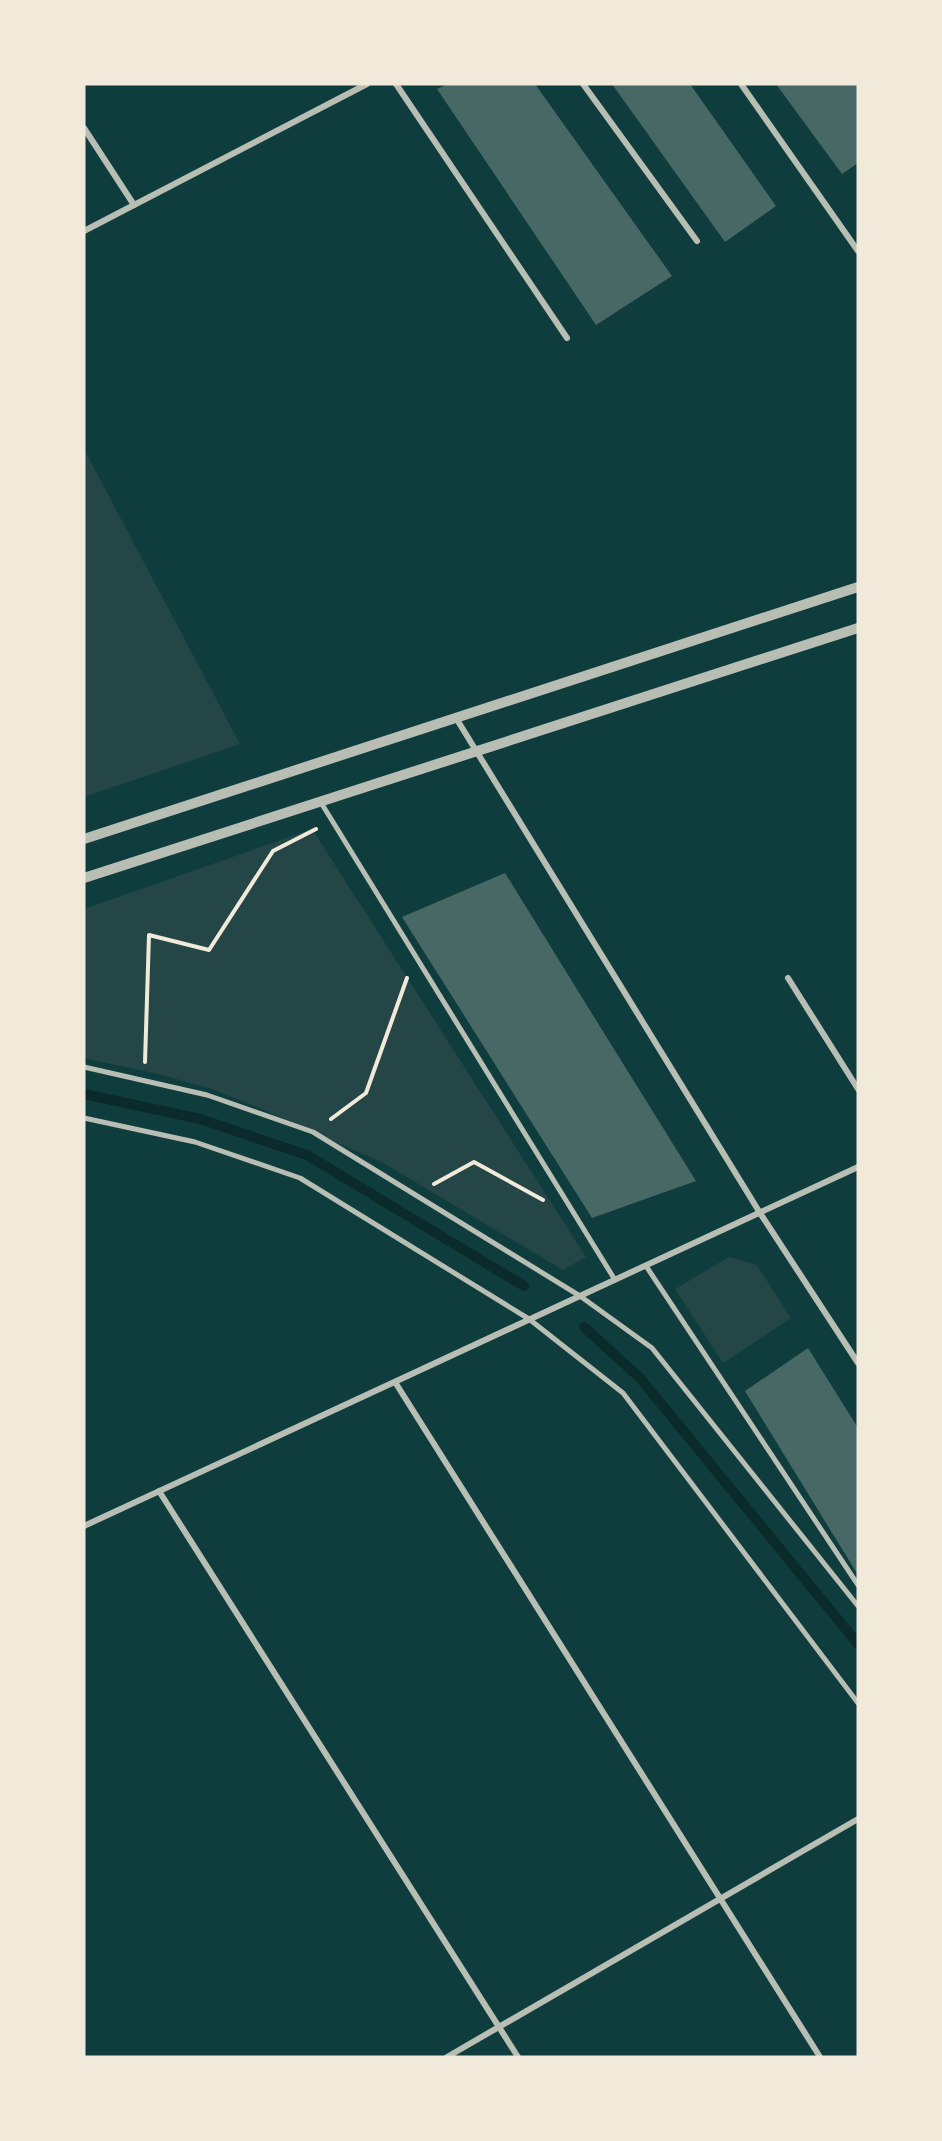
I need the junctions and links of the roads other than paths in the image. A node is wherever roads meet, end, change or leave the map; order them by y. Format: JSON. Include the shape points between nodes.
{"nodes":[{"id":1,"x":367,"y":84,"type":"edge"},
{"id":2,"x":396,"y":84,"type":"edge"},
{"id":3,"x":583,"y":84,"type":"edge"},
{"id":4,"x":741,"y":84,"type":"edge"},
{"id":5,"x":84,"y":128,"type":"edge"},
{"id":6,"x":134,"y":205,"type":"junction"},
{"id":7,"x":84,"y":231,"type":"edge"},
{"id":8,"x":697,"y":242,"type":"dead end"},
{"id":9,"x":858,"y":251,"type":"edge"},
{"id":10,"x":567,"y":338,"type":"dead end"},
{"id":11,"x":858,"y":587,"type":"edge"},
{"id":12,"x":858,"y":628,"type":"edge"},
{"id":13,"x":456,"y":718,"type":"junction"},
{"id":14,"x":476,"y":751,"type":"junction"},
{"id":15,"x":320,"y":801,"type":"junction"},
{"id":16,"x":84,"y":839,"type":"edge"},
{"id":17,"x":84,"y":878,"type":"edge"},
{"id":18,"x":788,"y":978,"type":"dead end"},
{"id":19,"x":84,"y":1067,"type":"edge"},
{"id":20,"x":858,"y":1089,"type":"edge"},
{"id":21,"x":84,"y":1118,"type":"edge"},
{"id":22,"x":858,"y":1167,"type":"edge"},
{"id":23,"x":760,"y":1212,"type":"junction"},
{"id":24,"x":646,"y":1266,"type":"junction"},
{"id":25,"x":615,"y":1280,"type":"junction"},
{"id":26,"x":580,"y":1296,"type":"junction"},
{"id":27,"x":529,"y":1319,"type":"junction"},
{"id":28,"x":858,"y":1363,"type":"edge"},
{"id":29,"x":395,"y":1382,"type":"junction"},
{"id":30,"x":159,"y":1491,"type":"junction"},
{"id":31,"x":84,"y":1526,"type":"edge"},
{"id":32,"x":858,"y":1585,"type":"edge"},
{"id":33,"x":858,"y":1605,"type":"edge"},
{"id":34,"x":858,"y":1703,"type":"edge"},
{"id":35,"x":858,"y":1819,"type":"edge"},
{"id":36,"x":720,"y":1899,"type":"junction"},
{"id":37,"x":499,"y":2027,"type":"junction"},
{"id":38,"x":447,"y":2057,"type":"edge"},
{"id":39,"x":518,"y":2057,"type":"edge"},
{"id":40,"x":820,"y":2057,"type":"edge"}],
"edges":[{"from":1,"to":6,"type":"street"},
{"from":2,"to":10,"type":"street"},
{"from":3,"to":8,"type":"street"},
{"from":4,"to":9,"type":"street"},
{"from":5,"to":6,"type":"street"},
{"from":6,"to":7,"type":"street"},
{"from":11,"to":13,"type":"street"},
{"from":12,"to":14,"type":"street"},
{"from":13,"to":14,"type":"street"},
{"from":13,"to":16,"type":"street"},
{"from":14,"to":15,"type":"street"},
{"from":14,"to":23,"type":"street"},
{"from":15,"to":17,"type":"street"},
{"from":15,"to":25,"type":"street"},
{"from":18,"to":20,"type":"street"},
{"from":19,"to":26,"type":"street","via":[[207,1095],[313,1132]]},
{"from":21,"to":27,"type":"street","via":[[195,1142],[300,1178]]},
{"from":22,"to":23,"type":"street"},
{"from":23,"to":24,"type":"street"},
{"from":23,"to":28,"type":"street"},
{"from":24,"to":25,"type":"street"},
{"from":24,"to":32,"type":"street"},
{"from":25,"to":26,"type":"street"},
{"from":26,"to":27,"type":"street"},
{"from":26,"to":33,"type":"street","via":[[652,1348]]},
{"from":27,"to":29,"type":"street"},
{"from":27,"to":34,"type":"street","via":[[623,1394]]},
{"from":29,"to":30,"type":"street"},
{"from":29,"to":36,"type":"street"},
{"from":30,"to":31,"type":"street"},
{"from":30,"to":37,"type":"street"},
{"from":35,"to":36,"type":"street"},
{"from":36,"to":37,"type":"street"},
{"from":36,"to":40,"type":"street"},
{"from":37,"to":38,"type":"street"},
{"from":37,"to":39,"type":"street"}]}
